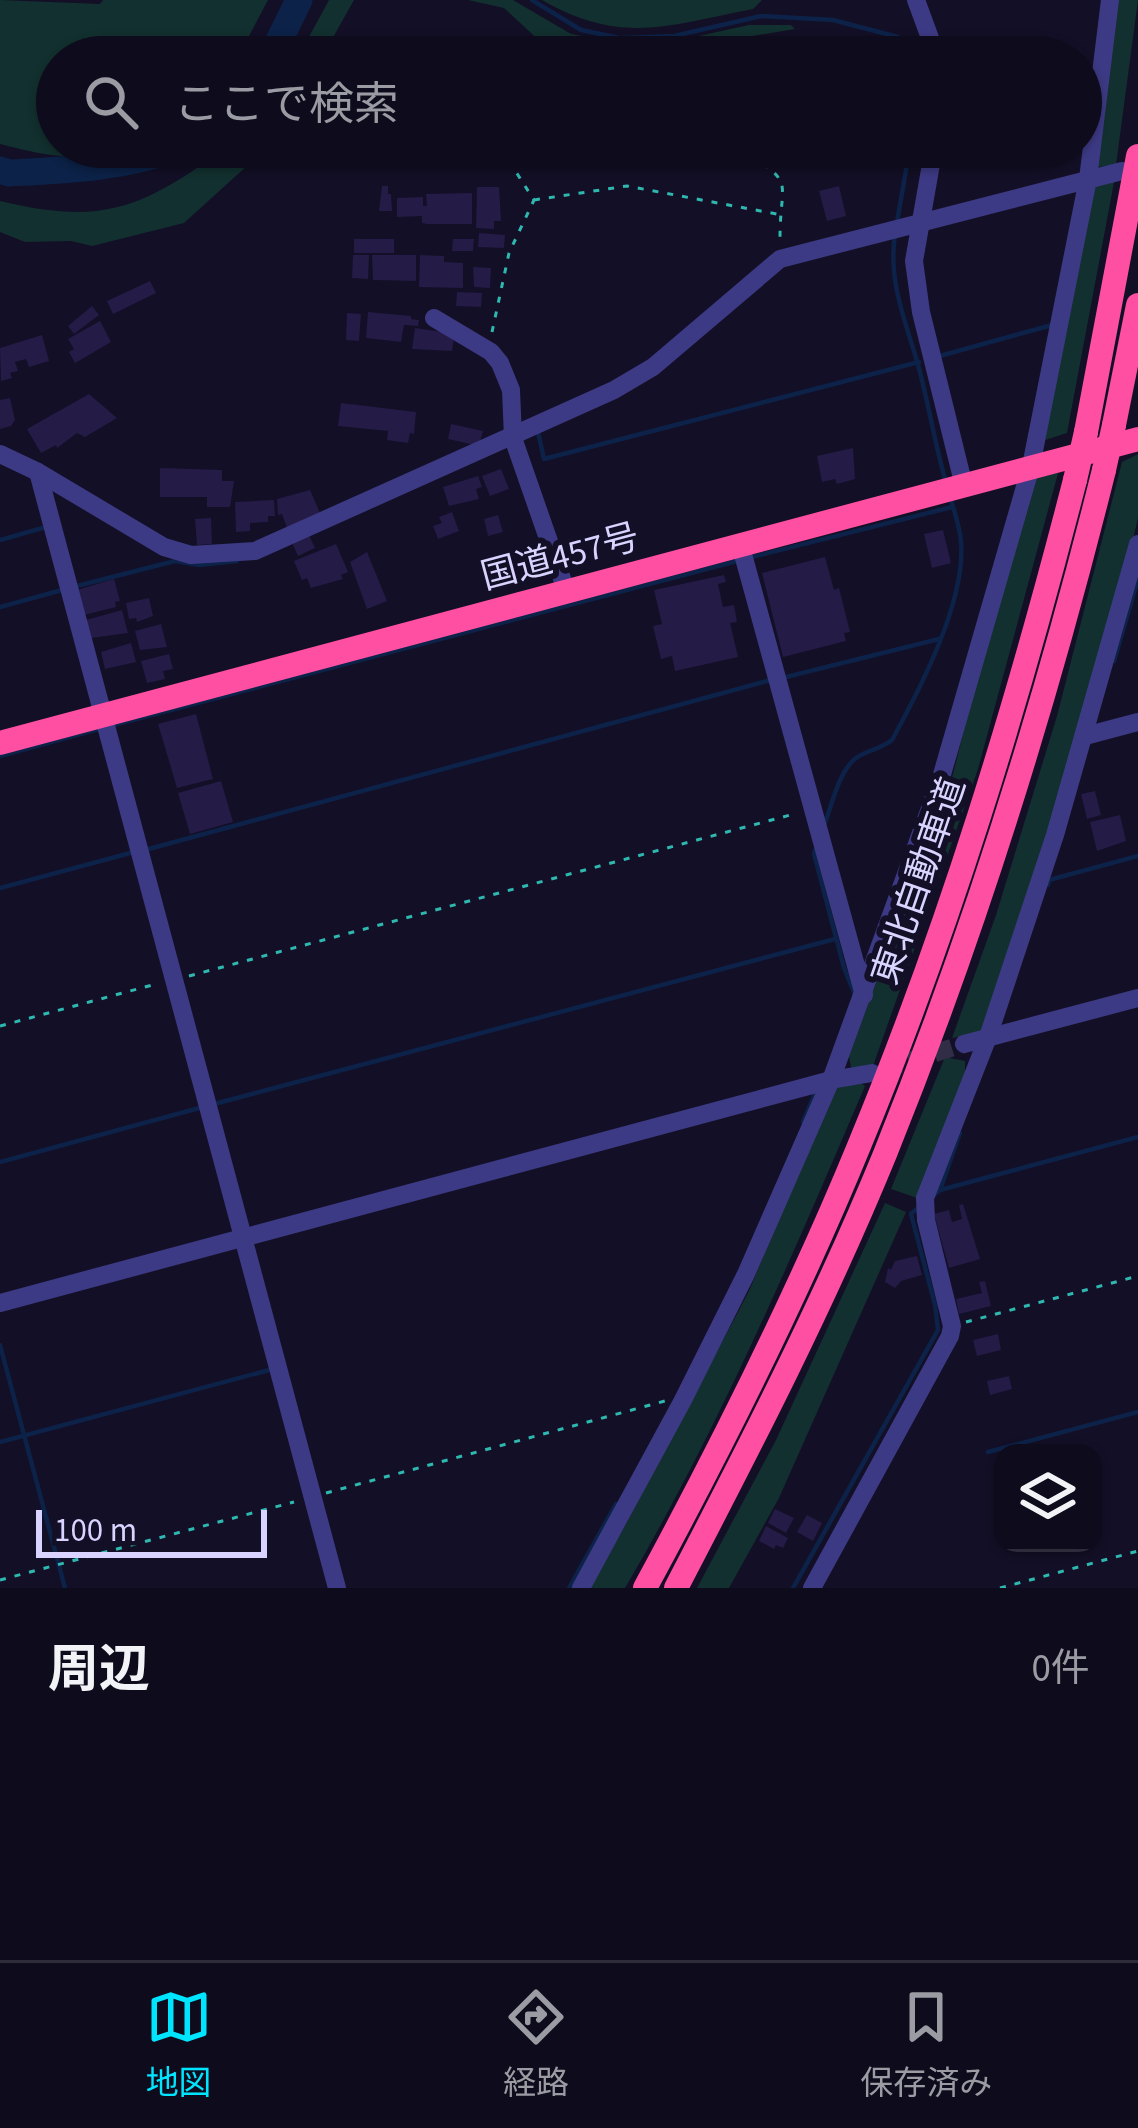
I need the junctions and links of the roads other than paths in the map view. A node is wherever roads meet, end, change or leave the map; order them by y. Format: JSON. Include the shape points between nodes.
{"nodes":[{"id":1,"x":916,"y":0,"type":"edge"},
{"id":2,"x":1111,"y":0,"type":"edge"},
{"id":3,"x":929,"y":36,"type":"edge"},
{"id":4,"x":1102,"y":70,"type":"edge"},
{"id":5,"x":1130,"y":164,"type":"edge"},
{"id":6,"x":930,"y":168,"type":"edge"},
{"id":7,"x":1089,"y":168,"type":"edge"},
{"id":8,"x":1088,"y":179,"type":"junction"},
{"id":9,"x":920,"y":223,"type":"junction"},
{"id":10,"x":1138,"y":305,"type":"edge"},
{"id":11,"x":434,"y":318,"type":"dead end"},
{"id":12,"x":513,"y":438,"type":"junction"},
{"id":13,"x":1138,"y":439,"type":"edge"},
{"id":14,"x":0,"y":454,"type":"edge"},
{"id":15,"x":1031,"y":466,"type":"junction"},
{"id":16,"x":38,"y":472,"type":"junction"},
{"id":17,"x":964,"y":486,"type":"junction"},
{"id":18,"x":1138,"y":544,"type":"edge"},
{"id":19,"x":741,"y":547,"type":"junction"},
{"id":20,"x":567,"y":593,"type":"junction"},
{"id":21,"x":101,"y":716,"type":"junction"},
{"id":22,"x":1138,"y":722,"type":"edge"},
{"id":23,"x":1085,"y":736,"type":"junction"},
{"id":24,"x":0,"y":743,"type":"edge"},
{"id":25,"x":864,"y":995,"type":"junction"},
{"id":26,"x":1138,"y":998,"type":"edge"},
{"id":27,"x":988,"y":1036,"type":"junction"},
{"id":28,"x":964,"y":1043,"type":"tunnel mouth"},
{"id":29,"x":872,"y":1072,"type":"tunnel mouth"},
{"id":30,"x":831,"y":1079,"type":"junction"},
{"id":31,"x":244,"y":1238,"type":"junction"},
{"id":32,"x":0,"y":1303,"type":"edge"},
{"id":33,"x":337,"y":1588,"type":"edge"},
{"id":34,"x":580,"y":1588,"type":"edge"},
{"id":35,"x":645,"y":1588,"type":"edge"},
{"id":36,"x":676,"y":1588,"type":"edge"},
{"id":37,"x":812,"y":1588,"type":"edge"}],
"edges":[{"from":1,"to":3,"type":"street"},
{"from":2,"to":4,"type":"street"},
{"from":5,"to":8,"type":"street"},
{"from":5,"to":35,"type":"highway","name":"東北自動車道","bridge":true,"via":[[1075,480],[989,789],[926,975],[769,1347]]},
{"from":6,"to":9,"type":"street"},
{"from":7,"to":8,"type":"street"},
{"from":8,"to":9,"type":"street"},
{"from":8,"to":15,"type":"street"},
{"from":9,"to":12,"type":"street","via":[[781,259],[653,367]]},
{"from":9,"to":17,"type":"street","via":[[920,312]]},
{"from":10,"to":36,"type":"highway","name":"東北自動車道","bridge":true,"via":[[1062,638],[953,980],[804,1338]]},
{"from":11,"to":12,"type":"street","via":[[491,352],[511,390]]},
{"from":12,"to":16,"type":"street","via":[[255,551],[218,555],[164,547]]},
{"from":12,"to":20,"type":"street"},
{"from":13,"to":15,"type":"highway","name":"国道457号"},
{"from":14,"to":16,"type":"street"},
{"from":15,"to":17,"type":"highway","name":"国道457号"},
{"from":15,"to":25,"type":"street","via":[[941,778]]},
{"from":16,"to":21,"type":"street"},
{"from":17,"to":19,"type":"highway","name":"国道457号"},
{"from":18,"to":23,"type":"street"},
{"from":19,"to":20,"type":"highway","name":"国道457号"},
{"from":19,"to":25,"type":"street"},
{"from":20,"to":21,"type":"highway","name":"国道457号"},
{"from":21,"to":24,"type":"highway","name":"国道457号"},
{"from":21,"to":31,"type":"street"},
{"from":22,"to":23,"type":"street"},
{"from":23,"to":27,"type":"street"},
{"from":25,"to":30,"type":"street"},
{"from":26,"to":27,"type":"street"},
{"from":27,"to":28,"type":"street"},
{"from":27,"to":37,"type":"street","via":[[925,1198],[952,1326]]},
{"from":29,"to":30,"type":"street"},
{"from":30,"to":31,"type":"street"},
{"from":30,"to":34,"type":"street","via":[[746,1274]]},
{"from":31,"to":32,"type":"street"},
{"from":31,"to":33,"type":"street"}]}
